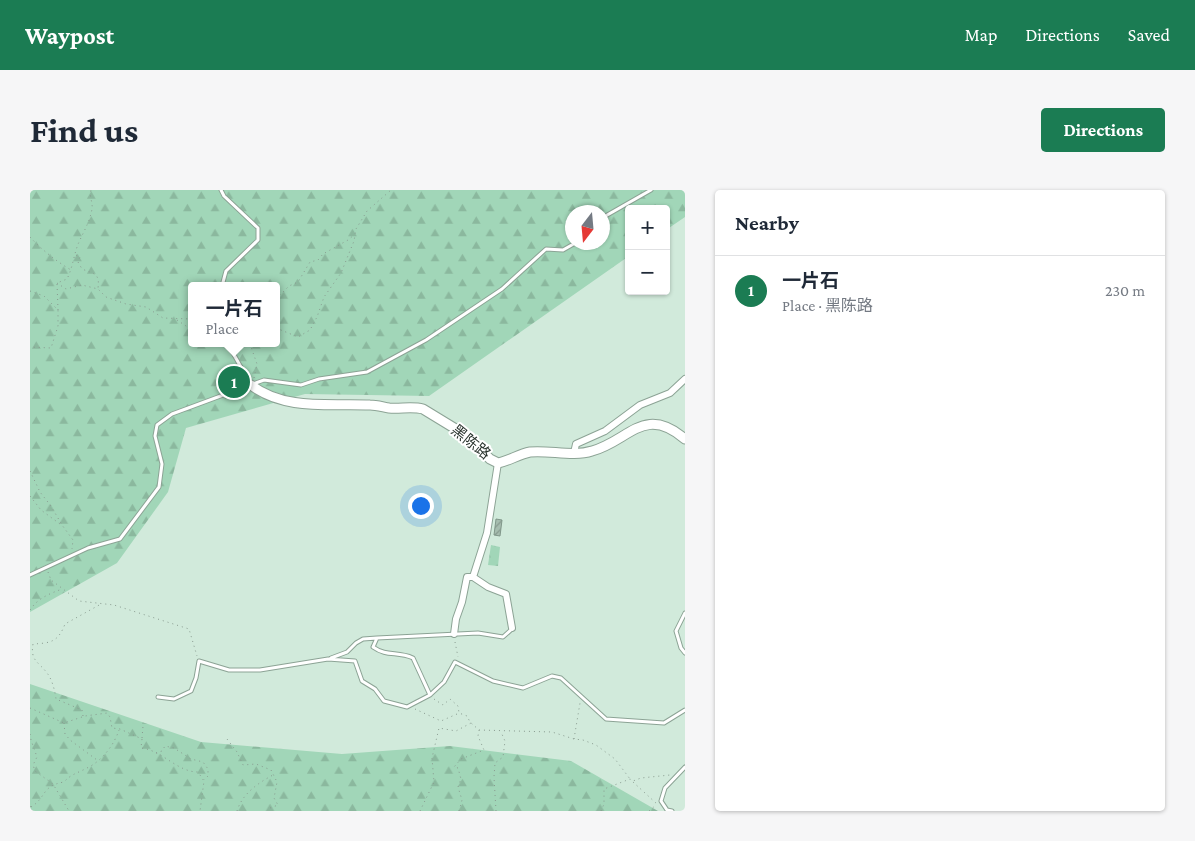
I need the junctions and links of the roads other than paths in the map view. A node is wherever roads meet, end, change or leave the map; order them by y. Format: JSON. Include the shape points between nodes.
{"nodes":[{"id":1,"x":220,"y":190,"type":"edge"},
{"id":2,"x":651,"y":190,"type":"edge"},
{"id":3,"x":610,"y":213,"type":"edge"},
{"id":4,"x":565,"y":249,"type":"edge"},
{"id":5,"x":223,"y":282,"type":"edge"},
{"id":6,"x":228,"y":347,"type":"edge"},
{"id":7,"x":685,"y":379,"type":"edge"},
{"id":8,"x":252,"y":385,"type":"junction"},
{"id":9,"x":685,"y":438,"type":"edge"},
{"id":10,"x":574,"y":453,"type":"junction"},
{"id":11,"x":498,"y":462,"type":"junction"},
{"id":12,"x":30,"y":575,"type":"edge"},
{"id":13,"x":473,"y":577,"type":"junction"},
{"id":14,"x":685,"y":613,"type":"edge"},
{"id":15,"x":512,"y":628,"type":"joint"},
{"id":16,"x":454,"y":634,"type":"junction"},
{"id":17,"x":377,"y":638,"type":"junction"},
{"id":18,"x":685,"y":653,"type":"edge"},
{"id":19,"x":328,"y":659,"type":"junction"},
{"id":20,"x":430,"y":695,"type":"junction"},
{"id":21,"x":158,"y":697,"type":"dead end"},
{"id":22,"x":685,"y":710,"type":"edge"},
{"id":23,"x":685,"y":767,"type":"edge"},
{"id":24,"x":672,"y":811,"type":"edge"}],
"edges":[{"from":1,"to":5,"type":"lane","via":[[258,228],[258,240],[226,271]]},
{"from":2,"to":3,"type":"lane"},
{"from":4,"to":8,"type":"lane","via":[[546,249],[502,289],[426,340],[367,372],[320,378],[300,385],[264,380]]},
{"from":6,"to":8,"type":"lane"},
{"from":7,"to":10,"type":"street","via":[[670,393],[640,405],[604,431],[576,444]]},
{"from":8,"to":11,"type":"street","name":"黑陈路","via":[[262,394],[299,403],[423,409],[464,434],[490,459]]},
{"from":8,"to":12,"type":"lane","via":[[172,414],[157,425],[155,436],[162,464],[159,487],[120,539],[88,548]]},
{"from":9,"to":10,"type":"street","name":"黑陈路","via":[[667,426],[646,424],[603,447]]},
{"from":10,"to":11,"type":"street","name":"黑陈路","via":[[532,452]]},
{"from":11,"to":13,"type":"street","via":[[487,533]]},
{"from":13,"to":15,"type":"street","via":[[506,594]]},
{"from":13,"to":16,"type":"street","via":[[467,577]]},
{"from":14,"to":18,"type":"lane","via":[[676,631]]},
{"from":15,"to":16,"type":"lane","via":[[503,637]]},
{"from":16,"to":17,"type":"lane"},
{"from":17,"to":19,"type":"lane","via":[[362,639],[347,652]]},
{"from":17,"to":20,"type":"lane","via":[[373,647],[381,653],[413,658]]},
{"from":19,"to":20,"type":"lane","via":[[355,661],[362,681],[375,689],[384,701],[407,707]]},
{"from":19,"to":21,"type":"lane","via":[[260,670],[229,670],[199,661],[191,691],[174,699]]},
{"from":20,"to":22,"type":"lane","via":[[444,682],[455,662],[493,681],[523,688],[552,676],[561,678],[606,719],[664,723]]},
{"from":23,"to":24,"type":"lane","via":[[665,788],[662,801],[667,810]]}]}
